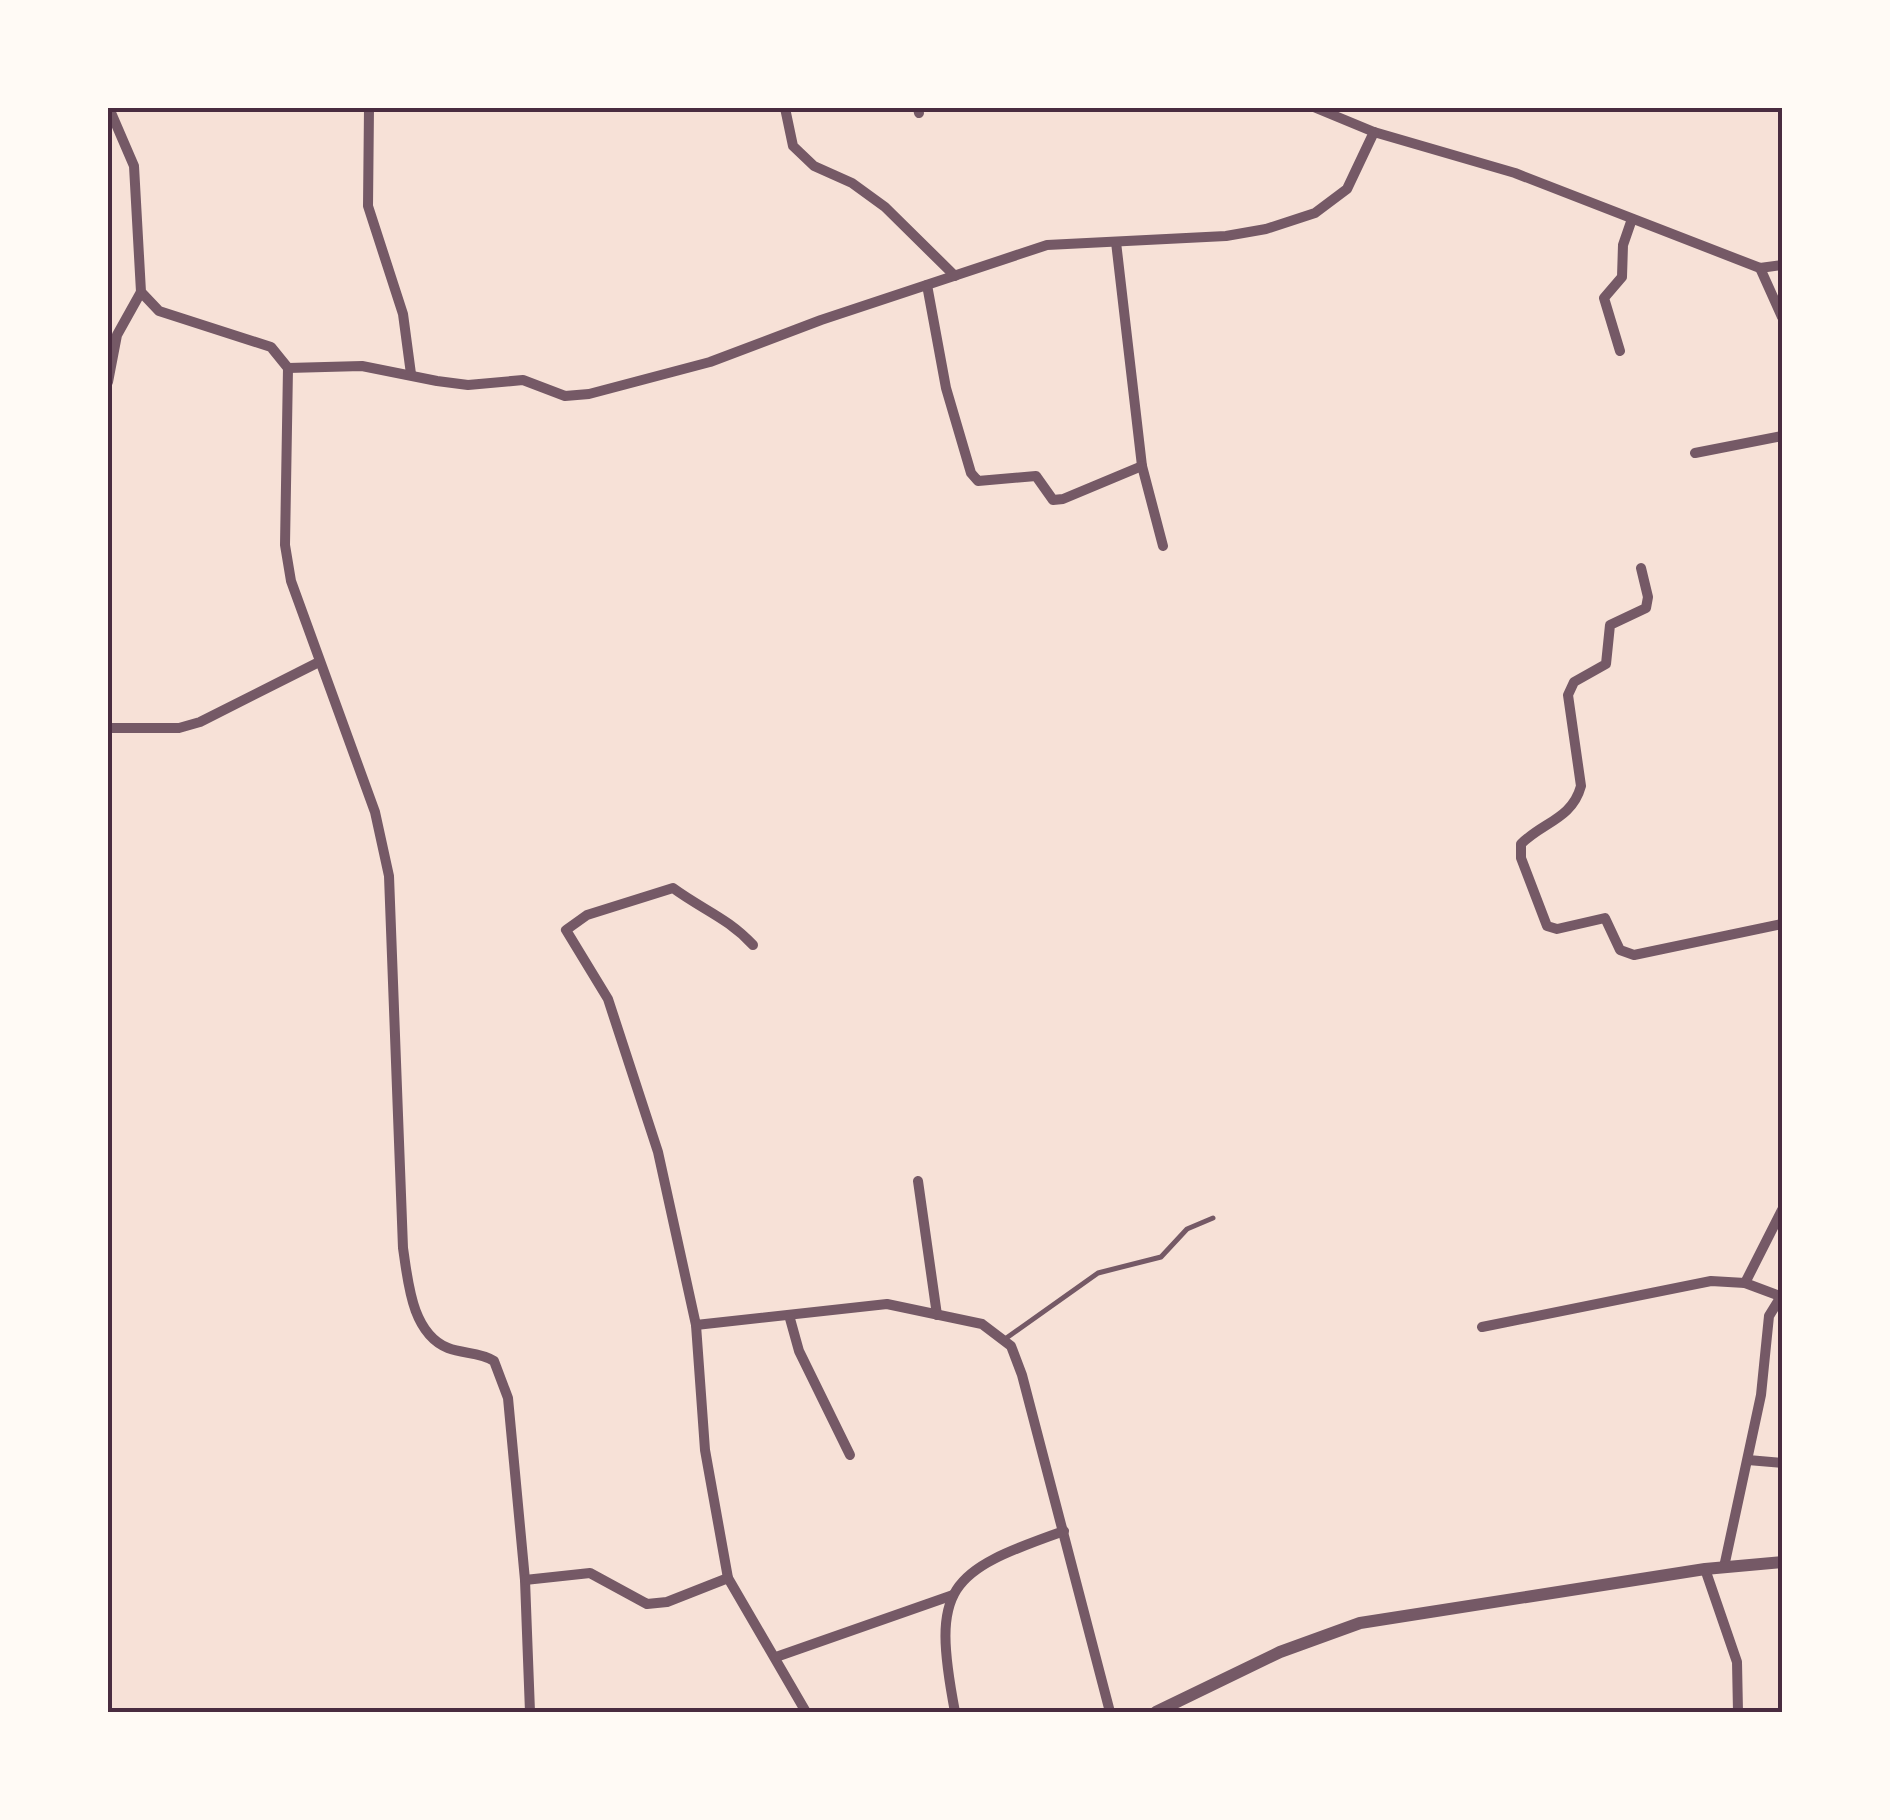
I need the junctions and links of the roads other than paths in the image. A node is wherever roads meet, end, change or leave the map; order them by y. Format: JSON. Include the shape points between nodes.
{"nodes":[{"id":1,"x":109,"y":108,"type":"edge"},
{"id":2,"x":369,"y":108,"type":"edge"},
{"id":3,"x":785,"y":108,"type":"edge"},
{"id":4,"x":1316,"y":108,"type":"edge"},
{"id":5,"x":1327,"y":110,"type":"edge"},
{"id":6,"x":1374,"y":132,"type":"junction"},
{"id":7,"x":1632,"y":219,"type":"junction"},
{"id":8,"x":1116,"y":242,"type":"junction"},
{"id":9,"x":1782,"y":266,"type":"edge"},
{"id":10,"x":1760,"y":268,"type":"junction"},
{"id":11,"x":956,"y":276,"type":"junction"},
{"id":12,"x":927,"y":286,"type":"junction"},
{"id":13,"x":141,"y":292,"type":"junction"},
{"id":14,"x":1782,"y":317,"type":"edge"},
{"id":15,"x":1620,"y":351,"type":"dead end"},
{"id":16,"x":288,"y":368,"type":"junction"},
{"id":17,"x":411,"y":374,"type":"junction"},
{"id":18,"x":108,"y":382,"type":"edge"},
{"id":19,"x":1782,"y":436,"type":"edge"},
{"id":20,"x":1696,"y":453,"type":"dead end"},
{"id":21,"x":1142,"y":466,"type":"junction"},
{"id":22,"x":1162,"y":546,"type":"dead end"},
{"id":23,"x":1642,"y":568,"type":"dead end"},
{"id":24,"x":317,"y":662,"type":"junction"},
{"id":25,"x":108,"y":728,"type":"edge"},
{"id":26,"x":1782,"y":924,"type":"edge"},
{"id":27,"x":754,"y":946,"type":"dead end"},
{"id":28,"x":918,"y":1181,"type":"dead end"},
{"id":29,"x":1782,"y":1210,"type":"edge"},
{"id":30,"x":1213,"y":1218,"type":"dead end"},
{"id":31,"x":1745,"y":1283,"type":"junction"},
{"id":32,"x":1781,"y":1295,"type":"edge"},
{"id":33,"x":789,"y":1315,"type":"junction"},
{"id":34,"x":937,"y":1315,"type":"junction"},
{"id":35,"x":696,"y":1326,"type":"junction"},
{"id":36,"x":1482,"y":1327,"type":"dead end"},
{"id":37,"x":1004,"y":1339,"type":"junction"},
{"id":38,"x":850,"y":1455,"type":"dead end"},
{"id":39,"x":1748,"y":1460,"type":"junction"},
{"id":40,"x":1782,"y":1463,"type":"edge"},
{"id":41,"x":1064,"y":1531,"type":"junction"},
{"id":42,"x":1782,"y":1562,"type":"edge"},
{"id":43,"x":1724,"y":1567,"type":"junction"},
{"id":44,"x":1705,"y":1570,"type":"junction"},
{"id":45,"x":728,"y":1578,"type":"junction"},
{"id":46,"x":524,"y":1580,"type":"junction"},
{"id":47,"x":953,"y":1595,"type":"junction"},
{"id":48,"x":776,"y":1657,"type":"junction"},
{"id":49,"x":530,"y":1712,"type":"edge"},
{"id":50,"x":806,"y":1712,"type":"edge"},
{"id":51,"x":955,"y":1712,"type":"edge"},
{"id":52,"x":1110,"y":1712,"type":"edge"},
{"id":53,"x":1156,"y":1712,"type":"edge"},
{"id":54,"x":1738,"y":1712,"type":"edge"}],
"edges":[{"from":1,"to":13,"type":"street","via":[[134,166]]},
{"from":2,"to":17,"type":"street","via":[[368,206],[403,314]]},
{"from":3,"to":11,"type":"street","via":[[793,146],[814,166],[852,182],[885,207]]},
{"from":4,"to":5,"type":"street"},
{"from":5,"to":6,"type":"street"},
{"from":6,"to":7,"type":"street","via":[[1515,174]]},
{"from":6,"to":8,"type":"street","via":[[1347,189],[1315,213],[1226,236]]},
{"from":7,"to":10,"type":"street"},
{"from":7,"to":15,"type":"street","via":[[1622,277],[1604,298]]},
{"from":8,"to":11,"type":"street","via":[[1048,246]]},
{"from":8,"to":21,"type":"street"},
{"from":9,"to":10,"type":"street"},
{"from":10,"to":14,"type":"street"},
{"from":11,"to":12,"type":"street"},
{"from":12,"to":17,"type":"street","via":[[710,362],[589,394],[566,396],[522,380],[468,385]]},
{"from":12,"to":21,"type":"street","via":[[946,388],[978,481],[1036,476],[1053,500],[1063,500]]},
{"from":13,"to":16,"type":"street","via":[[159,311],[271,347]]},
{"from":13,"to":18,"type":"street","via":[[117,335]]},
{"from":16,"to":17,"type":"street","via":[[362,366]]},
{"from":16,"to":24,"type":"street","via":[[285,544]]},
{"from":19,"to":20,"type":"street"},
{"from":21,"to":22,"type":"street"},
{"from":23,"to":26,"type":"street","via":[[1646,608],[1610,625],[1606,664],[1574,682],[1568,694],[1578,800],[1521,844],[1547,926],[1605,918],[1620,950],[1634,955]]},
{"from":24,"to":25,"type":"street","via":[[200,722]]},
{"from":24,"to":46,"type":"street","via":[[376,812],[389,876],[409,1285],[417,1312],[438,1341],[485,1355],[500,1373],[508,1398]]},
{"from":27,"to":35,"type":"street","via":[[730,920],[673,888],[586,915],[566,930],[608,999],[636,1075]]},
{"from":28,"to":34,"type":"street"},
{"from":29,"to":31,"type":"street"},
{"from":30,"to":37,"type":"lane","via":[[1187,1228],[1160,1257],[1098,1274]]},
{"from":31,"to":32,"type":"street"},
{"from":31,"to":36,"type":"street","via":[[1684,1284]]},
{"from":32,"to":39,"type":"street","via":[[1764,1342]]},
{"from":33,"to":34,"type":"street","via":[[862,1304]]},
{"from":33,"to":35,"type":"street"},
{"from":33,"to":38,"type":"street"},
{"from":34,"to":37,"type":"street","via":[[982,1324]]},
{"from":35,"to":45,"type":"street","via":[[705,1450]]},
{"from":37,"to":41,"type":"street","via":[[1022,1375]]},
{"from":39,"to":40,"type":"street"},
{"from":39,"to":43,"type":"street"},
{"from":41,"to":47,"type":"street","via":[[992,1556]]},
{"from":41,"to":52,"type":"street"},
{"from":42,"to":43,"type":"street"},
{"from":43,"to":44,"type":"street"},
{"from":44,"to":53,"type":"street","via":[[1360,1623],[1280,1652]]},
{"from":44,"to":54,"type":"street","via":[[1737,1662]]},
{"from":45,"to":46,"type":"street","via":[[647,1604],[590,1573]]},
{"from":45,"to":48,"type":"street"},
{"from":46,"to":49,"type":"street"},
{"from":47,"to":48,"type":"street"},
{"from":47,"to":51,"type":"street","via":[[944,1616]]},
{"from":48,"to":50,"type":"street"}]}
